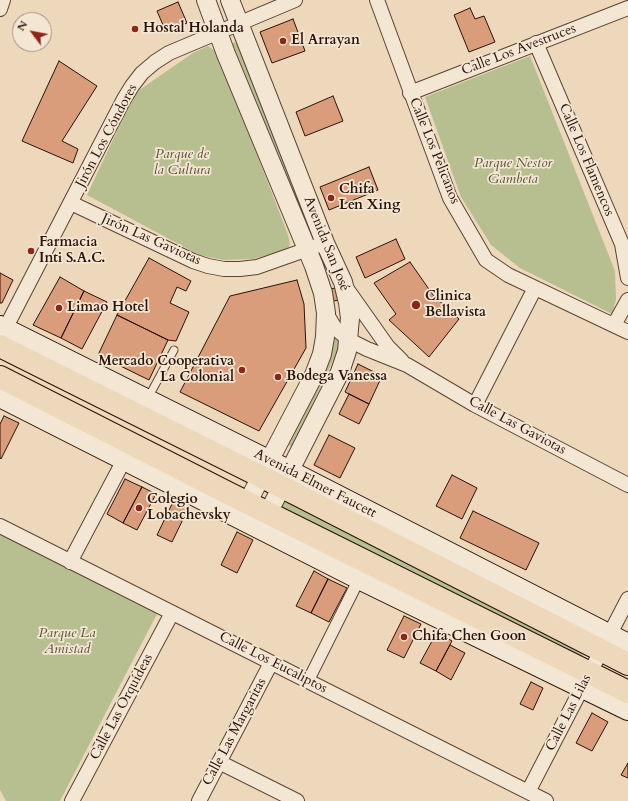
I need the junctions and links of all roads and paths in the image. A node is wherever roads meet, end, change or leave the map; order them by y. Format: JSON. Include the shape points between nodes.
{"nodes":[{"id":1,"x":4,"y":0,"type":"edge"},
{"id":2,"x":206,"y":0,"type":"edge"},
{"id":3,"x":230,"y":0,"type":"edge"},
{"id":4,"x":295,"y":0,"type":"edge"},
{"id":5,"x":376,"y":0,"type":"edge"},
{"id":6,"x":0,"y":8,"type":"edge"},
{"id":7,"x":628,"y":8,"type":"edge"},
{"id":8,"x":239,"y":23,"type":"junction"},
{"id":9,"x":218,"y":31,"type":"junction"},
{"id":10,"x":536,"y":43,"type":"junction"},
{"id":11,"x":410,"y":92,"type":"junction"},
{"id":12,"x":71,"y":203,"type":"junction"},
{"id":13,"x":325,"y":243,"type":"junction"},
{"id":14,"x":307,"y":250,"type":"junction"},
{"id":15,"x":628,"y":278,"type":"edge"},
{"id":16,"x":343,"y":282,"type":"junction"},
{"id":17,"x":535,"y":288,"type":"junction"},
{"id":18,"x":628,"y":300,"type":"edge"},
{"id":19,"x":326,"y":313,"type":"junction"},
{"id":20,"x":614,"y":326,"type":"junction"},
{"id":21,"x":628,"y":332,"type":"edge"},
{"id":22,"x":2,"y":334,"type":"edge"},
{"id":23,"x":349,"y":340,"type":"junction"},
{"id":24,"x":174,"y":350,"type":"dead end"},
{"id":25,"x":407,"y":366,"type":"junction"},
{"id":26,"x":0,"y":378,"type":"edge"},
{"id":27,"x":0,"y":397,"type":"edge"},
{"id":28,"x":147,"y":400,"type":"junction"},
{"id":29,"x":476,"y":405,"type":"junction"},
{"id":30,"x":124,"y":460,"type":"junction"},
{"id":31,"x":265,"y":469,"type":"junction"},
{"id":32,"x":286,"y":479,"type":"junction"},
{"id":33,"x":628,"y":485,"type":"edge"},
{"id":34,"x":243,"y":511,"type":"junction"},
{"id":35,"x":264,"y":521,"type":"junction"},
{"id":36,"x":0,"y":526,"type":"edge"},
{"id":37,"x":70,"y":562,"type":"junction"},
{"id":38,"x":359,"y":579,"type":"junction"},
{"id":39,"x":628,"y":599,"type":"edge"},
{"id":40,"x":172,"y":613,"type":"junction"},
{"id":41,"x":605,"y":643,"type":"junction"},
{"id":42,"x":628,"y":644,"type":"edge"},
{"id":43,"x":271,"y":663,"type":"junction"},
{"id":44,"x":628,"y":664,"type":"edge"},
{"id":45,"x":586,"y":680,"type":"junction"},
{"id":46,"x":308,"y":681,"type":"junction"},
{"id":47,"x":628,"y":692,"type":"edge"},
{"id":48,"x":628,"y":710,"type":"edge"},
{"id":49,"x":219,"y":762,"type":"junction"},
{"id":50,"x":528,"y":792,"type":"junction"},
{"id":51,"x":72,"y":801,"type":"edge"},
{"id":52,"x":199,"y":801,"type":"edge"},
{"id":53,"x":297,"y":801,"type":"edge"},
{"id":54,"x":546,"y":801,"type":"edge"}],
"edges":[{"from":1,"to":6,"type":"street"},
{"from":2,"to":9,"type":"street","name":"Avenida San José"},
{"from":3,"to":8,"type":"street","name":"Avenida San José"},
{"from":4,"to":8,"type":"street","name":"Jirón Los Cóndores"},
{"from":5,"to":11,"type":"street","name":"Calle Los Pelicanos"},
{"from":7,"to":10,"type":"street","name":"Calle Los Avestruces"},
{"from":8,"to":9,"type":"street","name":"Jirón Los Cóndores"},
{"from":8,"to":13,"type":"street","name":"Avenida San José"},
{"from":9,"to":12,"type":"street","name":"Jirón Los Cóndores","via":[[169,53],[142,73],[124,99]]},
{"from":9,"to":14,"type":"street","name":"Avenida San José"},
{"from":10,"to":11,"type":"street","name":"Calle Los Avestruces"},
{"from":10,"to":15,"type":"street","name":"Calle Los Flamencos","via":[[622,244]]},
{"from":11,"to":17,"type":"street","name":"Calle Los Pelicanos","via":[[450,198],[486,260],[508,275]]},
{"from":12,"to":14,"type":"street","name":"Jirón Las Gaviotas","via":[[208,266],[224,269],[257,267]]},
{"from":12,"to":22,"type":"street","name":"Jirón Los Cóndores"},
{"from":13,"to":14,"type":"street","name":"Jirón Las Gaviotas"},
{"from":13,"to":16,"type":"street","name":"Avenida San José"},
{"from":14,"to":19,"type":"street","name":"Avenida San José"},
{"from":16,"to":23,"type":"street","name":"Avenida San José","via":[[350,318]]},
{"from":16,"to":25,"type":"street","name":"Calle Las Gaviotas","via":[[388,347]]},
{"from":17,"to":20,"type":"street","name":"Calle Los Pelicanos"},
{"from":17,"to":29,"type":"street"},
{"from":18,"to":20,"type":"street"},
{"from":19,"to":23,"type":"street","name":"Calle Las Gaviotas","via":[[335,328]]},
{"from":19,"to":31,"type":"street","name":"Avenida San José","via":[[326,337],[314,375]]},
{"from":20,"to":21,"type":"street","name":"Calle Los Pelicanos"},
{"from":22,"to":28,"type":"main road","name":"Avenida Elmer Faucett"},
{"from":22,"to":31,"type":"main road","name":"Avenida Elmer Faucett"},
{"from":23,"to":25,"type":"street","name":"Calle Las Gaviotas"},
{"from":23,"to":32,"type":"street","name":"Avenida San José","via":[[340,372]]},
{"from":24,"to":28,"type":"lane"},
{"from":25,"to":29,"type":"street","name":"Calle Las Gaviotas"},
{"from":26,"to":34,"type":"main road"},
{"from":27,"to":30,"type":"main road"},
{"from":28,"to":31,"type":"main road","name":"Avenida Elmer Faucett"},
{"from":29,"to":33,"type":"street","name":"Calle Las Gaviotas"},
{"from":30,"to":34,"type":"main road"},
{"from":30,"to":37,"type":"street"},
{"from":31,"to":32,"type":"main road","name":"Avenida Elmer Faucett"},
{"from":31,"to":34,"type":"street","name":"Avenida San José"},
{"from":32,"to":35,"type":"street","name":"Avenida San José"},
{"from":32,"to":41,"type":"main road","name":"Avenida Elmer Faucett"},
{"from":34,"to":35,"type":"main road"},
{"from":35,"to":38,"type":"main road"},
{"from":35,"to":45,"type":"main road"},
{"from":36,"to":37,"type":"street","name":"Calle Los Eucaliptos"},
{"from":37,"to":40,"type":"street","name":"Calle Los Eucaliptos"},
{"from":38,"to":45,"type":"main road"},
{"from":38,"to":46,"type":"street"},
{"from":39,"to":41,"type":"street","name":"Calle Las Lilas"},
{"from":40,"to":43,"type":"street","name":"Calle Los Eucaliptos"},
{"from":40,"to":51,"type":"street","name":"Calle Las Orquídeas"},
{"from":41,"to":42,"type":"main road","name":"Avenida Elmer Faucett"},
{"from":41,"to":44,"type":"main road","name":"Avenida Elmer Faucett"},
{"from":41,"to":45,"type":"street","name":"Calle Las Lilas"},
{"from":43,"to":46,"type":"street","name":"Calle Los Eucaliptos"},
{"from":43,"to":49,"type":"street","name":"Calle Las Margaritas"},
{"from":45,"to":47,"type":"main road"},
{"from":45,"to":48,"type":"main road"},
{"from":45,"to":50,"type":"street","name":"Calle Las Lilas"},
{"from":46,"to":50,"type":"street","name":"Calle Los Eucaliptos"},
{"from":49,"to":52,"type":"street","name":"Calle Las Margaritas"},
{"from":49,"to":53,"type":"street"},
{"from":50,"to":54,"type":"street","name":"Calle Los Eucaliptos"}]}
